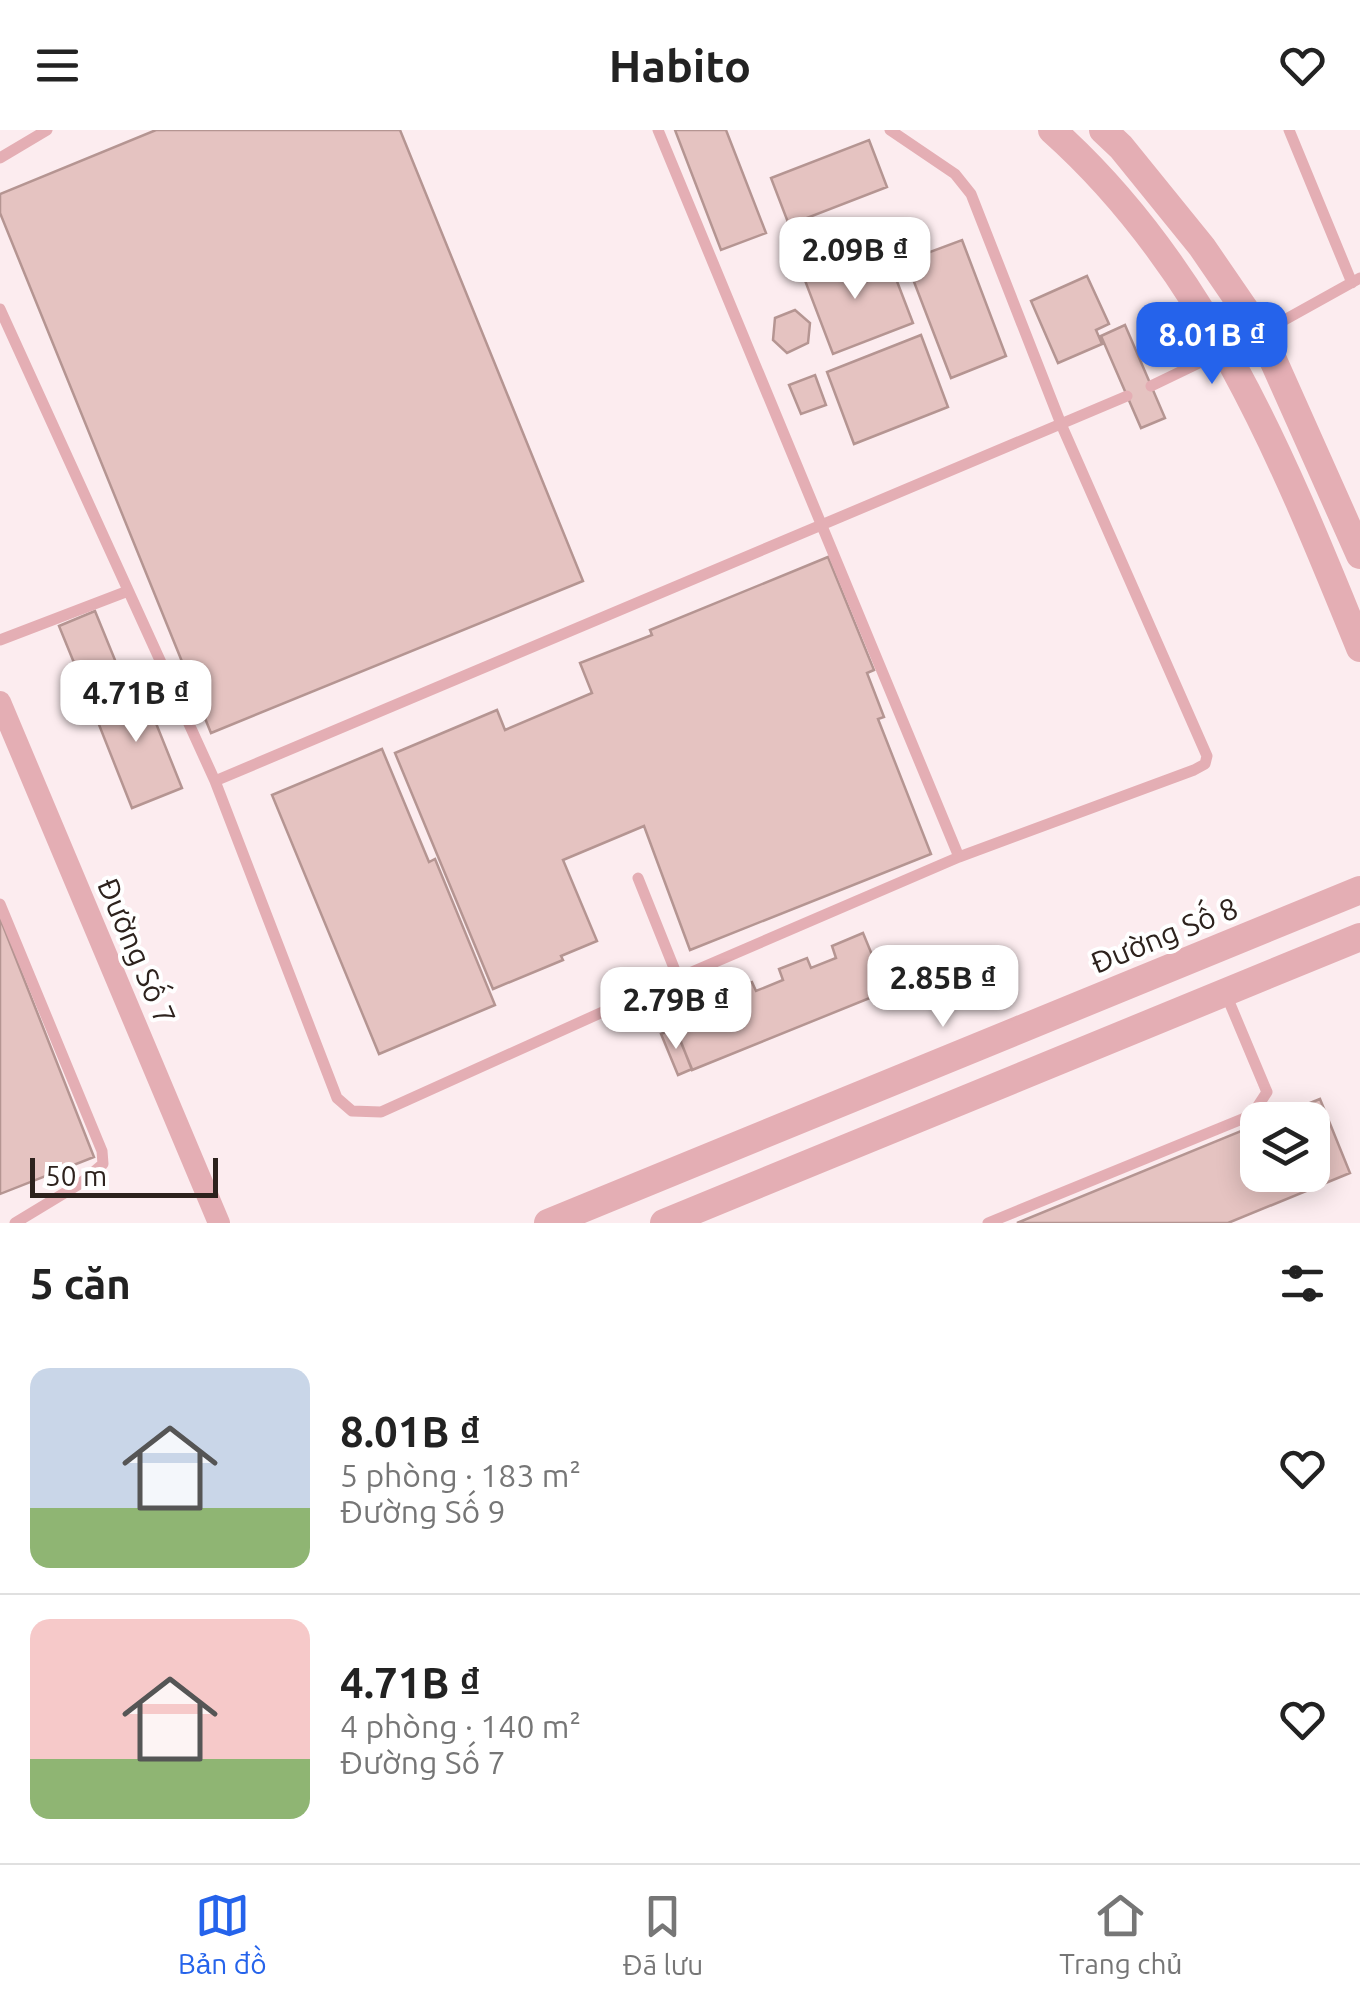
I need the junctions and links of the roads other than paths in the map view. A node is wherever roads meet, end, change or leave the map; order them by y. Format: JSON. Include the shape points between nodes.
{"nodes":[{"id":1,"x":47,"y":130,"type":"edge"},
{"id":2,"x":658,"y":130,"type":"edge"},
{"id":3,"x":890,"y":130,"type":"edge"},
{"id":4,"x":1052,"y":130,"type":"edge"},
{"id":5,"x":1103,"y":130,"type":"edge"},
{"id":6,"x":1289,"y":130,"type":"edge"},
{"id":7,"x":0,"y":158,"type":"edge"},
{"id":8,"x":1356,"y":281,"type":"edge"},
{"id":9,"x":0,"y":309,"type":"edge"},
{"id":10,"x":1261,"y":333,"type":"junction"},
{"id":11,"x":1226,"y":349,"type":"junction"},
{"id":12,"x":1151,"y":386,"type":"dead end"},
{"id":13,"x":1128,"y":396,"type":"dead end"},
{"id":14,"x":1061,"y":424,"type":"junction"},
{"id":15,"x":823,"y":524,"type":"junction"},
{"id":16,"x":1360,"y":556,"type":"edge"},
{"id":17,"x":128,"y":592,"type":"junction"},
{"id":18,"x":0,"y":640,"type":"edge"},
{"id":19,"x":1360,"y":648,"type":"edge"},
{"id":20,"x":2,"y":710,"type":"edge"},
{"id":21,"x":214,"y":781,"type":"junction"},
{"id":22,"x":959,"y":857,"type":"junction"},
{"id":23,"x":638,"y":878,"type":"dead end"},
{"id":24,"x":1360,"y":890,"type":"edge"},
{"id":25,"x":0,"y":904,"type":"edge"},
{"id":26,"x":1360,"y":937,"type":"edge"},
{"id":27,"x":678,"y":978,"type":"junction"},
{"id":28,"x":1225,"y":992,"type":"junction"},
{"id":29,"x":15,"y":1223,"type":"edge"},
{"id":30,"x":219,"y":1223,"type":"edge"},
{"id":31,"x":548,"y":1223,"type":"edge"},
{"id":32,"x":664,"y":1223,"type":"edge"},
{"id":33,"x":988,"y":1223,"type":"edge"}],
"edges":[{"from":1,"to":7,"type":"lane"},
{"from":2,"to":15,"type":"lane"},
{"from":3,"to":14,"type":"lane","via":[[955,174],[971,194]]},
{"from":4,"to":11,"type":"street","via":[[1097,170],[1164,253]]},
{"from":5,"to":10,"type":"street","via":[[1190,232]]},
{"from":6,"to":8,"type":"lane"},
{"from":8,"to":10,"type":"lane"},
{"from":9,"to":17,"type":"lane"},
{"from":10,"to":11,"type":"lane"},
{"from":10,"to":16,"type":"street"},
{"from":11,"to":12,"type":"lane"},
{"from":11,"to":19,"type":"street","via":[[1310,524]]},
{"from":13,"to":14,"type":"lane"},
{"from":14,"to":15,"type":"lane"},
{"from":14,"to":22,"type":"lane","via":[[1208,756],[1194,770]]},
{"from":15,"to":21,"type":"lane"},
{"from":15,"to":22,"type":"lane"},
{"from":17,"to":18,"type":"lane"},
{"from":17,"to":21,"type":"lane"},
{"from":20,"to":30,"type":"street","name":"Đường Số 7"},
{"from":21,"to":27,"type":"lane","via":[[337,1098],[352,1111],[381,1112]]},
{"from":22,"to":27,"type":"lane"},
{"from":23,"to":27,"type":"lane"},
{"from":24,"to":31,"type":"street","name":"Đường Số 8"},
{"from":25,"to":29,"type":"lane","via":[[103,1164]]},
{"from":26,"to":28,"type":"street"},
{"from":28,"to":32,"type":"street"},
{"from":28,"to":33,"type":"lane","via":[[1267,1092],[1252,1115]]}]}
